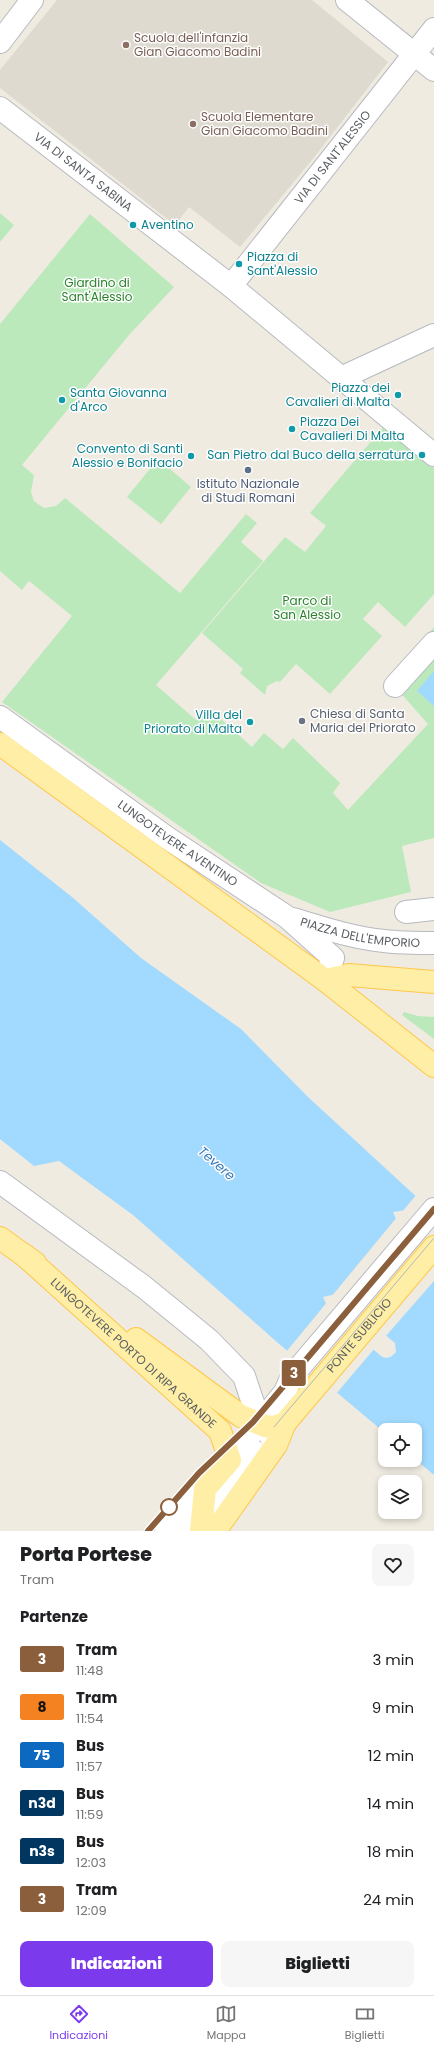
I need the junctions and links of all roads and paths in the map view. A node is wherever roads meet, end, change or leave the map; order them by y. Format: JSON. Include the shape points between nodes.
{"nodes":[{"id":1,"x":32,"y":0,"type":"edge"},
{"id":2,"x":347,"y":0,"type":"edge"},
{"id":3,"x":434,"y":29,"type":"edge"},
{"id":4,"x":0,"y":42,"type":"edge"},
{"id":5,"x":414,"y":54,"type":"junction"},
{"id":6,"x":434,"y":70,"type":"edge"},
{"id":7,"x":0,"y":108,"type":"edge"},
{"id":8,"x":231,"y":286,"type":"junction"},
{"id":9,"x":434,"y":335,"type":"edge"},
{"id":10,"x":340,"y":378,"type":"junction"},
{"id":11,"x":434,"y":455,"type":"edge"},
{"id":12,"x":434,"y":643,"type":"edge"},
{"id":13,"x":395,"y":686,"type":"dead end"},
{"id":14,"x":0,"y":717,"type":"edge"},
{"id":15,"x":0,"y":744,"type":"edge"},
{"id":16,"x":434,"y":909,"type":"edge"},
{"id":17,"x":406,"y":912,"type":"dead end"},
{"id":18,"x":286,"y":917,"type":"junction"},
{"id":19,"x":434,"y":943,"type":"edge"},
{"id":20,"x":325,"y":980,"type":"junction"},
{"id":21,"x":434,"y":982,"type":"edge"},
{"id":22,"x":434,"y":1066,"type":"edge"},
{"id":23,"x":0,"y":1182,"type":"edge"},
{"id":24,"x":434,"y":1209,"type":"edge"},
{"id":25,"x":0,"y":1238,"type":"edge"},
{"id":26,"x":434,"y":1247,"type":"edge"},
{"id":27,"x":24,"y":1255,"type":"junction"},
{"id":28,"x":268,"y":1428,"type":"junction"},
{"id":29,"x":230,"y":1460,"type":"junction"},
{"id":30,"x":205,"y":1489,"type":"junction"},
{"id":31,"x":207,"y":1527,"type":"edge"},
{"id":32,"x":166,"y":1531,"type":"edge"}],
"edges":[{"from":1,"to":4,"type":"street"},
{"from":2,"to":5,"type":"street"},
{"from":3,"to":5,"type":"street","name":"VIA DI SANT'ALESSIO"},
{"from":5,"to":6,"type":"street"},
{"from":5,"to":8,"type":"street","name":"VIA DI SANT'ALESSIO"},
{"from":7,"to":8,"type":"street","name":"VIA DI SANTA SABINA"},
{"from":8,"to":10,"type":"street"},
{"from":9,"to":10,"type":"street"},
{"from":10,"to":11,"type":"street"},
{"from":12,"to":13,"type":"street"},
{"from":14,"to":18,"type":"street","name":"LUNGOTEVERE AVENTINO","via":[[166,837]]},
{"from":15,"to":20,"type":"main road","name":"LUNGOTEVERE AVENTINO"},
{"from":16,"to":17,"type":"street"},
{"from":18,"to":19,"type":"street","name":"PIAZZA DELL'EMPORIO","via":[[365,938]]},
{"from":18,"to":20,"type":"street","name":"LUNGOTEVERE AVENTINO","via":[[333,958]]},
{"from":20,"to":21,"type":"main road","via":[[349,975]]},
{"from":20,"to":22,"type":"main road","name":"LUNGOTEVERE AVENTINO"},
{"from":23,"to":28,"type":"street","via":[[144,1287],[209,1340],[242,1372]]},
{"from":24,"to":28,"type":"street","via":[[292,1376]]},
{"from":25,"to":27,"type":"main road","name":"LUNGOTEVERE PORTO DI RIPA GRANDE"},
{"from":26,"to":28,"type":"main road","name":"PONTE SUBLICIO"},
{"from":27,"to":28,"type":"main road","name":"LUNGOTEVERE PORTO DI RIPA GRANDE","via":[[231,1410]]},
{"from":27,"to":29,"type":"main road","name":"LUNGOTEVERE PORTO DI RIPA GRANDE","via":[[220,1431]]},
{"from":28,"to":29,"type":"street"},
{"from":28,"to":31,"type":"main road","name":"PONTE SUBLICIO"},
{"from":29,"to":30,"type":"main road"},
{"from":30,"to":31,"type":"main road"},
{"from":30,"to":32,"type":"street"}]}
